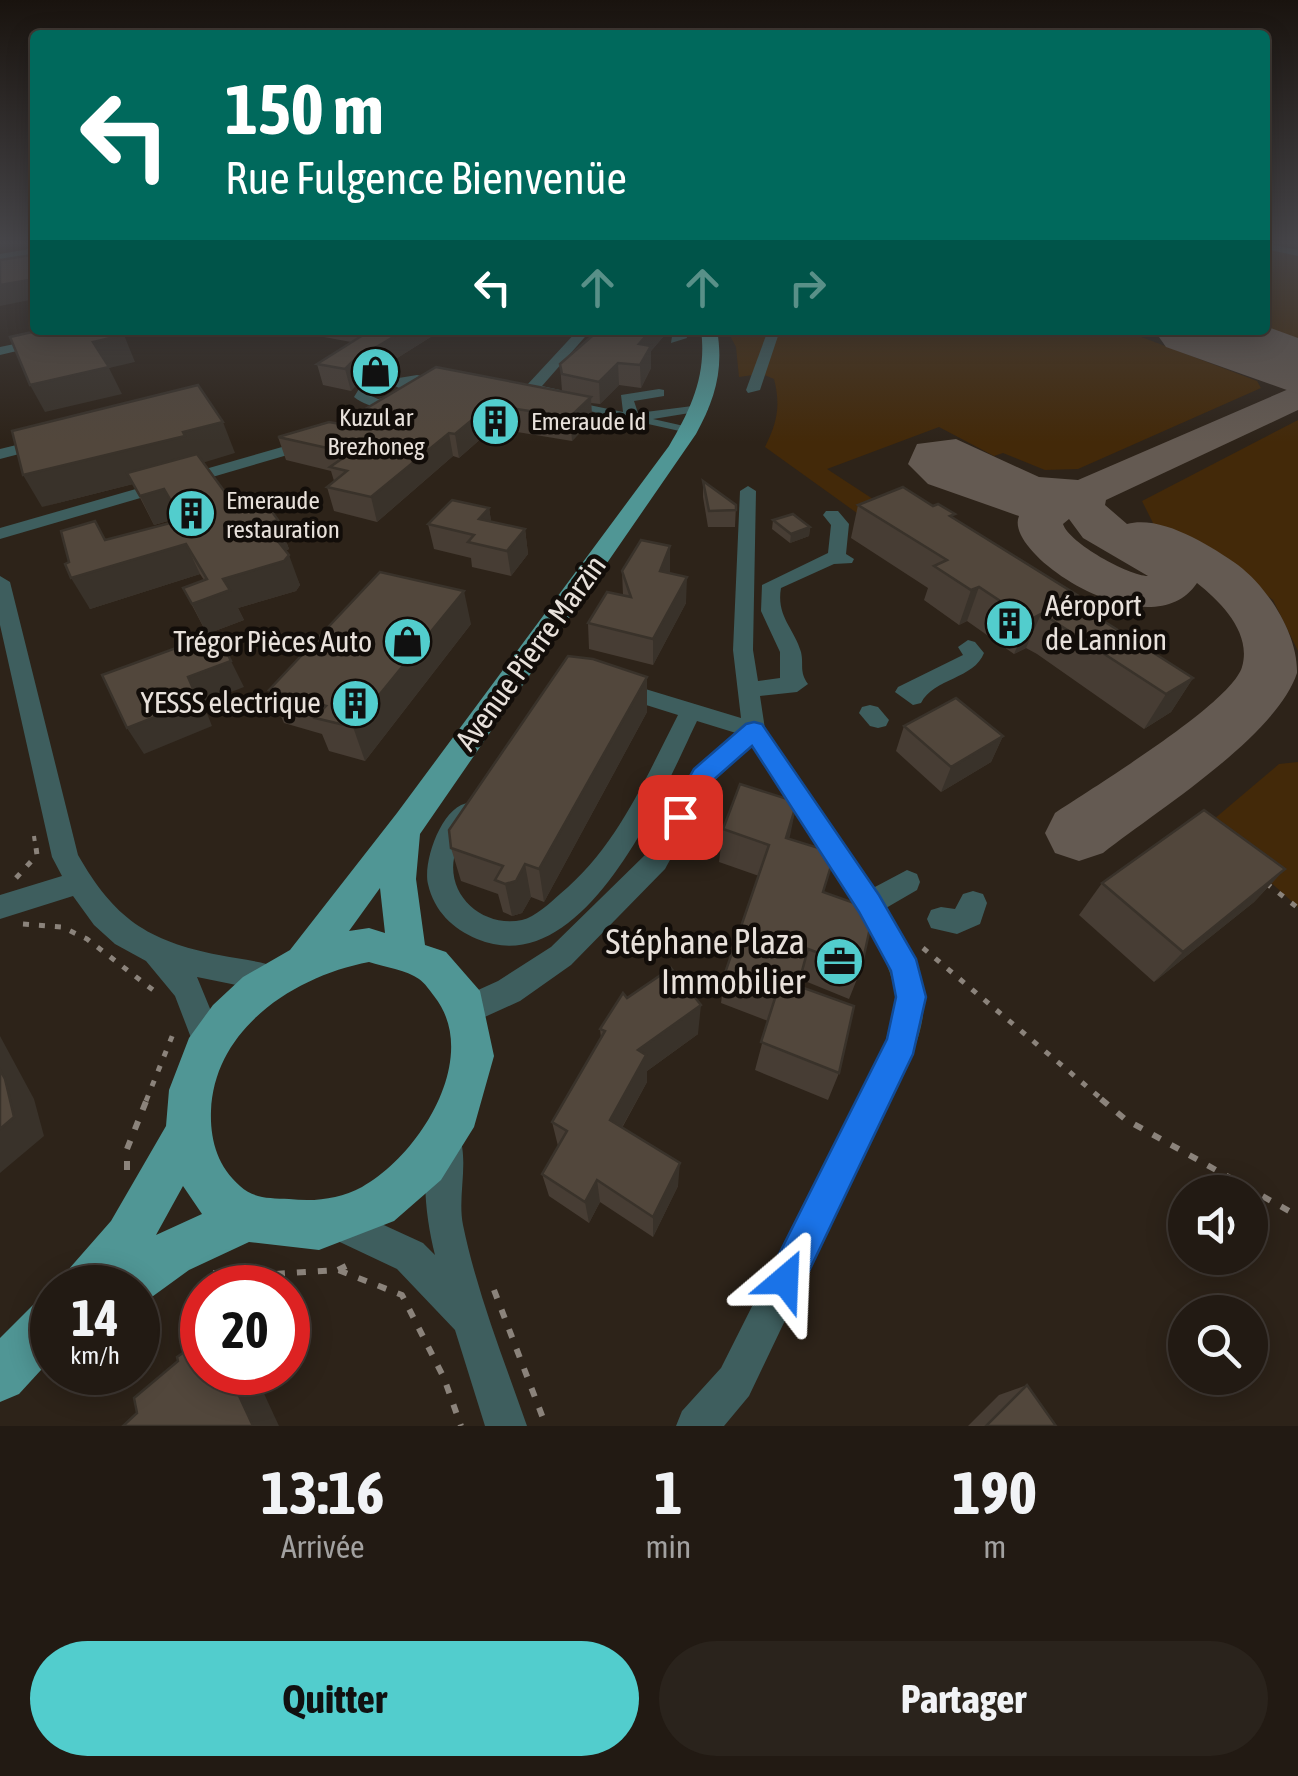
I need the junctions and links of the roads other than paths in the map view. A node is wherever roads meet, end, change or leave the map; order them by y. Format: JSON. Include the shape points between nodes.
{"nodes":[{"id":1,"x":76,"y":335,"type":"edge"},
{"id":2,"x":581,"y":335,"type":"edge"},
{"id":3,"x":709,"y":335,"type":"edge"},
{"id":4,"x":772,"y":335,"type":"edge"},
{"id":5,"x":0,"y":351,"type":"edge"},
{"id":6,"x":464,"y":385,"type":"edge"},
{"id":7,"x":754,"y":390,"type":"dead end"},
{"id":8,"x":658,"y":394,"type":"dead end"},
{"id":9,"x":520,"y":396,"type":"edge"},
{"id":10,"x":703,"y":407,"type":"junction"},
{"id":11,"x":370,"y":408,"type":"edge"},
{"id":12,"x":629,"y":412,"type":"junction"},
{"id":13,"x":688,"y":431,"type":"junction"},
{"id":14,"x":57,"y":440,"type":"edge"},
{"id":15,"x":326,"y":440,"type":"edge"},
{"id":16,"x":0,"y":454,"type":"edge"},
{"id":17,"x":748,"y":491,"type":"dead end"},
{"id":18,"x":832,"y":515,"type":"dead end"},
{"id":19,"x":0,"y":534,"type":"edge"},
{"id":20,"x":0,"y":582,"type":"edge"},
{"id":21,"x":992,"y":664,"type":"dead end"},
{"id":22,"x":598,"y":683,"type":"edge"},
{"id":23,"x":748,"y":690,"type":"junction"},
{"id":24,"x":906,"y":692,"type":"dead end"},
{"id":25,"x":692,"y":709,"type":"junction"},
{"id":26,"x":754,"y":730,"type":"junction"},
{"id":27,"x":476,"y":798,"type":"edge"},
{"id":28,"x":409,"y":824,"type":"junction"},
{"id":29,"x":907,"y":882,"type":"dead end"},
{"id":30,"x":78,"y":883,"type":"junction"},
{"id":31,"x":973,"y":903,"type":"dead end"},
{"id":32,"x":869,"y":904,"type":"junction"},
{"id":33,"x":0,"y":907,"type":"edge"},
{"id":34,"x":941,"y":919,"type":"dead end"},
{"id":35,"x":407,"y":951,"type":"junction"},
{"id":36,"x":157,"y":954,"type":"junction"},
{"id":37,"x":288,"y":968,"type":"junction"},
{"id":38,"x":467,"y":1010,"type":"junction"},
{"id":39,"x":209,"y":1045,"type":"junction"},
{"id":40,"x":188,"y":1131,"type":"junction"},
{"id":41,"x":446,"y":1140,"type":"junction"},
{"id":42,"x":247,"y":1218,"type":"junction"},
{"id":43,"x":338,"y":1222,"type":"junction"},
{"id":44,"x":105,"y":1265,"type":"edge"},
{"id":45,"x":155,"y":1265,"type":"edge"},
{"id":46,"x":470,"y":1318,"type":"junction"},
{"id":47,"x":30,"y":1344,"type":"edge"},
{"id":48,"x":30,"y":1353,"type":"edge"},
{"id":49,"x":3,"y":1372,"type":"edge"},
{"id":50,"x":502,"y":1424,"type":"edge"},
{"id":51,"x":697,"y":1426,"type":"edge"}],
"edges":[{"from":1,"to":5,"type":"street"},
{"from":2,"to":12,"type":"street","via":[[532,388]]},
{"from":3,"to":10,"type":"main road","name":"Avenue Pierre Marzin","via":[[712,366]]},
{"from":4,"to":7,"type":"street"},
{"from":6,"to":11,"type":"street","via":[[408,386],[402,400]]},
{"from":8,"to":12,"type":"street","via":[[626,398]]},
{"from":9,"to":12,"type":"street"},
{"from":10,"to":12,"type":"street"},
{"from":10,"to":13,"type":"main road","name":"Avenue Pierre Marzin"},
{"from":12,"to":13,"type":"street"},
{"from":13,"to":28,"type":"main road","name":"Avenue Pierre Marzin"},
{"from":14,"to":16,"type":"street"},
{"from":15,"to":19,"type":"street"},
{"from":17,"to":23,"type":"street"},
{"from":18,"to":23,"type":"street","via":[[840,524],[841,558],[776,587],[769,600],[796,684]]},
{"from":20,"to":30,"type":"street","via":[[65,857]]},
{"from":21,"to":24,"type":"street","via":[[968,647],[972,659],[917,688],[913,697]]},
{"from":22,"to":25,"type":"street"},
{"from":23,"to":26,"type":"street"},
{"from":25,"to":26,"type":"street"},
{"from":25,"to":27,"type":"street","via":[[617,857],[561,909],[521,933],[493,934],[470,923],[442,884],[443,846]]},
{"from":26,"to":32,"type":"street"},
{"from":26,"to":38,"type":"street","via":[[703,776],[656,861],[561,956]]},
{"from":28,"to":35,"type":"main road","via":[[396,884]]},
{"from":28,"to":37,"type":"main road","name":"Avenue Pierre Marzin"},
{"from":29,"to":32,"type":"street"},
{"from":30,"to":33,"type":"street"},
{"from":30,"to":36,"type":"street","via":[[118,933]]},
{"from":31,"to":34,"type":"street","via":[[964,920]]},
{"from":32,"to":51,"type":"street","via":[[905,968],[911,997],[902,1042],[735,1382]]},
{"from":35,"to":37,"type":"main road","via":[[348,946]]},
{"from":35,"to":38,"type":"main road","via":[[437,968]]},
{"from":36,"to":37,"type":"street"},
{"from":36,"to":39,"type":"street","via":[[186,988]]},
{"from":37,"to":39,"type":"main road","via":[[236,1008]]},
{"from":38,"to":41,"type":"main road","via":[[472,1072]]},
{"from":39,"to":40,"type":"main road","via":[[193,1087]]},
{"from":40,"to":42,"type":"main road","via":[[205,1183]]},
{"from":40,"to":44,"type":"main road","via":[[128,1238]]},
{"from":41,"to":43,"type":"main road","via":[[400,1190]]},
{"from":41,"to":46,"type":"street","via":[[444,1221]]},
{"from":42,"to":43,"type":"main road","via":[[306,1228]]},
{"from":42,"to":45,"type":"main road"},
{"from":43,"to":46,"type":"street","via":[[410,1256]]},
{"from":46,"to":50,"type":"street"},
{"from":47,"to":49,"type":"main road"},
{"from":48,"to":49,"type":"main road"}]}
